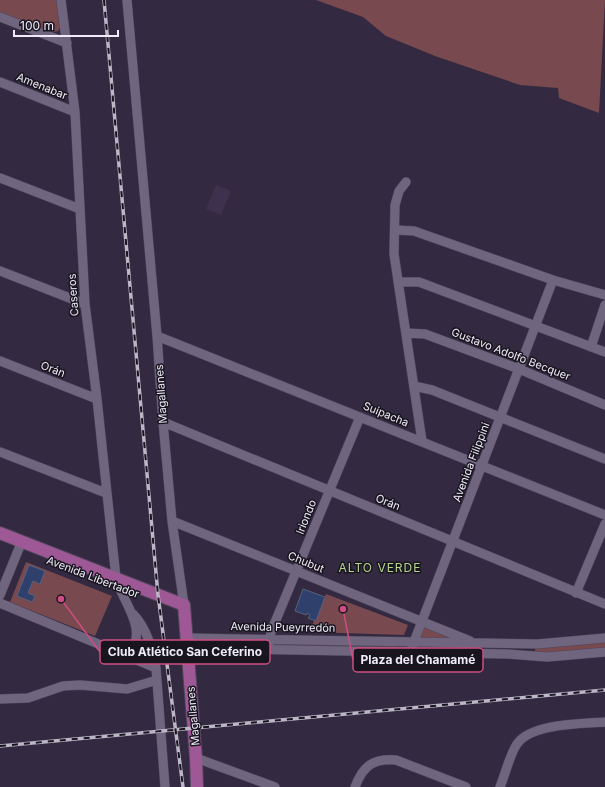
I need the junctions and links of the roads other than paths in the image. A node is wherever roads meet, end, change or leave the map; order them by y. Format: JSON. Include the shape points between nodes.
{"nodes":[{"id":1,"x":61,"y":0,"type":"edge"},
{"id":2,"x":127,"y":0,"type":"edge"},
{"id":3,"x":0,"y":17,"type":"edge"},
{"id":4,"x":66,"y":43,"type":"junction"},
{"id":5,"x":0,"y":82,"type":"edge"},
{"id":6,"x":74,"y":112,"type":"junction"},
{"id":7,"x":0,"y":178,"type":"edge"},
{"id":8,"x":406,"y":182,"type":"dead end"},
{"id":9,"x":80,"y":209,"type":"junction"},
{"id":10,"x":395,"y":230,"type":"junction"},
{"id":11,"x":1,"y":274,"type":"edge"},
{"id":12,"x":553,"y":280,"type":"junction"},
{"id":13,"x":398,"y":282,"type":"junction"},
{"id":14,"x":605,"y":295,"type":"edge"},
{"id":15,"x":85,"y":304,"type":"junction"},
{"id":16,"x":605,"y":305,"type":"edge"},
{"id":17,"x":536,"y":326,"type":"junction"},
{"id":18,"x":406,"y":333,"type":"junction"},
{"id":19,"x":157,"y":336,"type":"junction"},
{"id":20,"x":591,"y":347,"type":"junction"},
{"id":21,"x":605,"y":352,"type":"edge"},
{"id":22,"x":0,"y":362,"type":"edge"},
{"id":23,"x":519,"y":369,"type":"junction"},
{"id":24,"x":414,"y":386,"type":"junction"},
{"id":25,"x":97,"y":399,"type":"junction"},
{"id":26,"x":605,"y":405,"type":"edge"},
{"id":27,"x":360,"y":417,"type":"junction"},
{"id":28,"x":501,"y":418,"type":"junction"},
{"id":29,"x":163,"y":422,"type":"junction"},
{"id":30,"x":422,"y":441,"type":"junction"},
{"id":31,"x":0,"y":452,"type":"edge"},
{"id":32,"x":605,"y":459,"type":"edge"},
{"id":33,"x":482,"y":466,"type":"junction"},
{"id":34,"x":330,"y":491,"type":"junction"},
{"id":35,"x":106,"y":493,"type":"junction"},
{"id":36,"x":605,"y":515,"type":"edge"},
{"id":37,"x":172,"y":521,"type":"junction"},
{"id":38,"x":605,"y":524,"type":"edge"},
{"id":39,"x":0,"y":533,"type":"edge"},
{"id":40,"x":0,"y":542,"type":"edge"},
{"id":41,"x":453,"y":542,"type":"junction"},
{"id":42,"x":20,"y":545,"type":"junction"},
{"id":43,"x":297,"y":572,"type":"junction"},
{"id":44,"x":117,"y":582,"type":"junction"},
{"id":45,"x":576,"y":592,"type":"junction"},
{"id":46,"x":0,"y":595,"type":"edge"},
{"id":47,"x":0,"y":603,"type":"edge"},
{"id":48,"x":605,"y":604,"type":"edge"},
{"id":49,"x":185,"y":609,"type":"junction"},
{"id":50,"x":133,"y":614,"type":"junction"},
{"id":51,"x":422,"y":620,"type":"junction"},
{"id":52,"x":605,"y":638,"type":"edge"},
{"id":53,"x":269,"y":639,"type":"junction"},
{"id":54,"x":413,"y":642,"type":"junction"},
{"id":55,"x":475,"y":642,"type":"junction"},
{"id":56,"x":187,"y":643,"type":"junction"},
{"id":57,"x":270,"y":650,"type":"junction"},
{"id":58,"x":412,"y":652,"type":"junction"},
{"id":59,"x":605,"y":652,"type":"edge"},
{"id":60,"x":532,"y":655,"type":"junction"},
{"id":61,"x":128,"y":657,"type":"junction"},
{"id":62,"x":156,"y":668,"type":"junction"},
{"id":63,"x":156,"y":680,"type":"junction"},
{"id":64,"x":0,"y":699,"type":"edge"},
{"id":65,"x":605,"y":722,"type":"edge"},
{"id":66,"x":196,"y":758,"type":"junction"},
{"id":67,"x":165,"y":787,"type":"edge"},
{"id":68,"x":197,"y":787,"type":"edge"},
{"id":69,"x":275,"y":787,"type":"edge"},
{"id":70,"x":355,"y":787,"type":"edge"},
{"id":71,"x":466,"y":787,"type":"edge"},
{"id":72,"x":500,"y":787,"type":"edge"}],
"edges":[{"from":1,"to":4,"type":"street","name":"Caseros"},
{"from":2,"to":19,"type":"street","name":"Magallanes"},
{"from":3,"to":4,"type":"street"},
{"from":4,"to":6,"type":"street","name":"Caseros"},
{"from":5,"to":6,"type":"street","name":"Amenabar"},
{"from":6,"to":9,"type":"street","name":"Caseros"},
{"from":7,"to":9,"type":"street"},
{"from":8,"to":10,"type":"street","via":[[399,191],[395,205]]},
{"from":9,"to":15,"type":"street","name":"Caseros"},
{"from":10,"to":12,"type":"street","via":[[414,231]]},
{"from":10,"to":13,"type":"street","via":[[394,254]]},
{"from":11,"to":15,"type":"street"},
{"from":12,"to":14,"type":"street"},
{"from":12,"to":17,"type":"street","name":"Avenida Filippini"},
{"from":13,"to":17,"type":"street","via":[[419,282]]},
{"from":13,"to":18,"type":"street"},
{"from":15,"to":25,"type":"street","name":"Caseros"},
{"from":16,"to":20,"type":"street"},
{"from":17,"to":20,"type":"street"},
{"from":17,"to":23,"type":"street","name":"Avenida Filippini"},
{"from":18,"to":23,"type":"street","name":"Gustavo Adolfo Becquer","via":[[425,334]]},
{"from":18,"to":24,"type":"street"},
{"from":19,"to":27,"type":"street","name":"Suipacha"},
{"from":19,"to":29,"type":"street","name":"Magallanes"},
{"from":20,"to":21,"type":"street"},
{"from":22,"to":25,"type":"street","name":"Orán"},
{"from":23,"to":26,"type":"street","name":"Gustavo Adolfo Becquer"},
{"from":23,"to":28,"type":"street","name":"Avenida Filippini"},
{"from":24,"to":28,"type":"street","via":[[432,390]]},
{"from":24,"to":30,"type":"street"},
{"from":25,"to":35,"type":"street","name":"Caseros"},
{"from":27,"to":30,"type":"street","name":"Suipacha"},
{"from":27,"to":34,"type":"street","name":"Iriondo"},
{"from":28,"to":32,"type":"street"},
{"from":28,"to":33,"type":"street","name":"Avenida Filippini"},
{"from":29,"to":34,"type":"street","name":"Orán"},
{"from":29,"to":37,"type":"street","name":"Magallanes"},
{"from":30,"to":33,"type":"street","name":"Suipacha"},
{"from":31,"to":35,"type":"street"},
{"from":33,"to":36,"type":"street","name":"Suipacha"},
{"from":33,"to":41,"type":"street","name":"Avenida Filippini"},
{"from":34,"to":41,"type":"street","name":"Orán"},
{"from":34,"to":43,"type":"street","name":"Iriondo"},
{"from":35,"to":44,"type":"street","name":"Caseros"},
{"from":37,"to":43,"type":"street","name":"Chubut"},
{"from":37,"to":49,"type":"street","name":"Magallanes"},
{"from":38,"to":45,"type":"street"},
{"from":39,"to":42,"type":"main road","name":"Avenida Libertador"},
{"from":40,"to":42,"type":"main road","name":"Avenida Libertador"},
{"from":41,"to":45,"type":"street","name":"Orán"},
{"from":41,"to":51,"type":"street","name":"Avenida Filippini"},
{"from":42,"to":44,"type":"main road","name":"Avenida Libertador"},
{"from":42,"to":46,"type":"street"},
{"from":43,"to":51,"type":"street","name":"Chubut"},
{"from":43,"to":53,"type":"street","name":"Iriondo"},
{"from":44,"to":49,"type":"main road","name":"Avenida Libertador"},
{"from":44,"to":50,"type":"street"},
{"from":45,"to":48,"type":"street","name":"Orán"},
{"from":47,"to":61,"type":"street"},
{"from":49,"to":56,"type":"main road","name":"Magallanes"},
{"from":50,"to":61,"type":"street","via":[[137,635],[134,649]]},
{"from":50,"to":62,"type":"street","via":[[141,622]]},
{"from":51,"to":54,"type":"street","name":"Avenida Filippini"},
{"from":51,"to":55,"type":"street","name":"Chubut"},
{"from":52,"to":55,"type":"street","name":"Avenida Pueyrredón","via":[[538,644]]},
{"from":53,"to":54,"type":"street","name":"Avenida Pueyrredón"},
{"from":53,"to":56,"type":"street","name":"Avenida Pueyrredón"},
{"from":53,"to":57,"type":"street","name":"Iriondo"},
{"from":54,"to":55,"type":"street","name":"Avenida Pueyrredón"},
{"from":54,"to":58,"type":"street","name":"Avenida Filippini"},
{"from":55,"to":60,"type":"street","name":"Avenida Pueyrredón"},
{"from":56,"to":57,"type":"street","name":"Avenida Pueyrredón"},
{"from":56,"to":66,"type":"main road","name":"Magallanes"},
{"from":57,"to":58,"type":"street","name":"Avenida Pueyrredón"},
{"from":58,"to":60,"type":"street","name":"Avenida Pueyrredón"},
{"from":59,"to":60,"type":"street","name":"Avenida Pueyrredón"},
{"from":61,"to":62,"type":"street"},
{"from":62,"to":63,"type":"street"},
{"from":63,"to":64,"type":"street","via":[[127,689],[63,686],[28,698]]},
{"from":63,"to":67,"type":"street"},
{"from":65,"to":72,"type":"street","via":[[544,729],[528,734],[517,744]]},
{"from":66,"to":68,"type":"main road","name":"Magallanes"},
{"from":66,"to":69,"type":"street"},
{"from":70,"to":71,"type":"street","via":[[359,776],[374,762],[384,759],[396,760]]}]}
